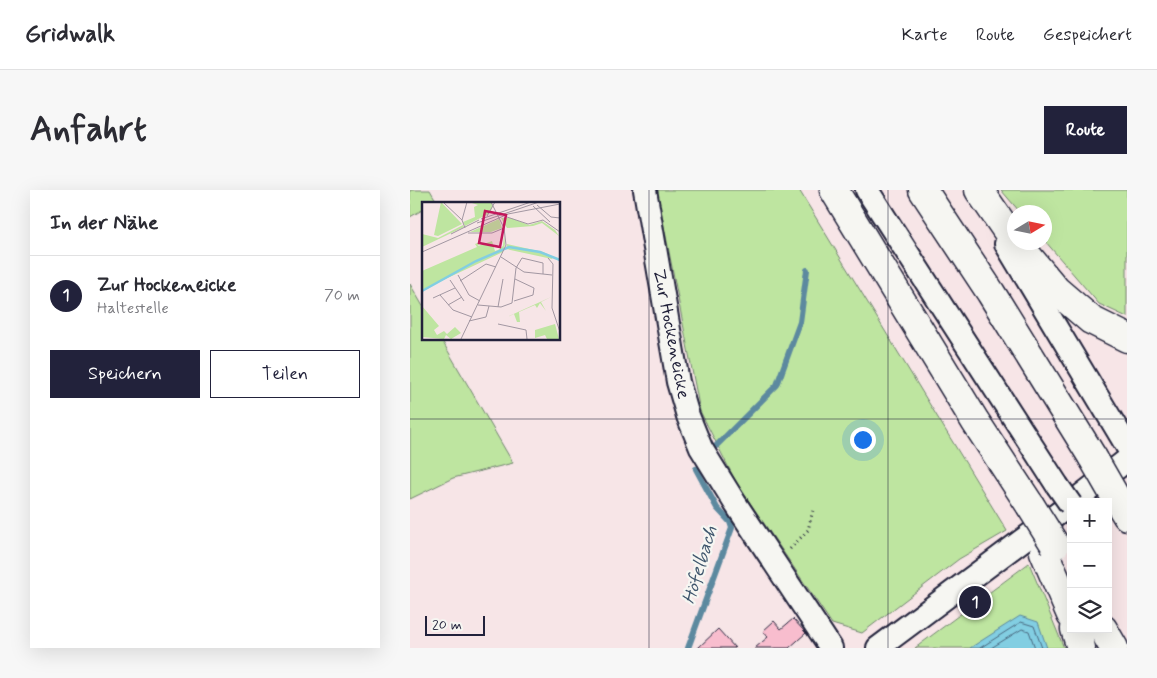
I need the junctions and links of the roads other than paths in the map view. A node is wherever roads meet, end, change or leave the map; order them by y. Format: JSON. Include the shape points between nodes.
{"nodes":[{"id":1,"x":645,"y":190,"type":"edge"},
{"id":2,"x":834,"y":190,"type":"edge"},
{"id":3,"x":867,"y":190,"type":"edge"},
{"id":4,"x":923,"y":190,"type":"edge"},
{"id":5,"x":974,"y":190,"type":"edge"},
{"id":6,"x":979,"y":190,"type":"edge"},
{"id":7,"x":1007,"y":230,"type":"edge"},
{"id":8,"x":1022,"y":250,"type":"edge"},
{"id":9,"x":1127,"y":338,"type":"edge"},
{"id":10,"x":1124,"y":441,"type":"edge"},
{"id":11,"x":1127,"y":460,"type":"edge"},
{"id":12,"x":1068,"y":498,"type":"edge"},
{"id":13,"x":1078,"y":498,"type":"edge"},
{"id":14,"x":1067,"y":507,"type":"edge"},
{"id":15,"x":1122,"y":507,"type":"edge"},
{"id":16,"x":1050,"y":548,"type":"junction"},
{"id":17,"x":1067,"y":567,"type":"edge"},
{"id":18,"x":1067,"y":602,"type":"edge"},
{"id":19,"x":1076,"y":633,"type":"edge"},
{"id":20,"x":1105,"y":633,"type":"edge"},
{"id":21,"x":831,"y":648,"type":"edge"},
{"id":22,"x":878,"y":648,"type":"edge"},
{"id":23,"x":1081,"y":648,"type":"edge"},
{"id":24,"x":1114,"y":648,"type":"edge"}],
"edges":[{"from":1,"to":21,"type":"street","name":"Zur Hockeneicke","via":[[678,382],[688,416],[702,448]]},
{"from":2,"to":16,"type":"highway","bridge":true},
{"from":3,"to":12,"type":"street","bridge":true},
{"from":4,"to":15,"type":"highway","bridge":true,"via":[[991,293]]},
{"from":5,"to":10,"type":"street"},
{"from":6,"to":7,"type":"highway"},
{"from":8,"to":9,"type":"highway","via":[[1056,290],[1091,320]]},
{"from":11,"to":13,"type":"street"},
{"from":14,"to":22,"type":"street"},
{"from":16,"to":17,"type":"highway"},
{"from":16,"to":18,"type":"highway"},
{"from":19,"to":23,"type":"highway"},
{"from":20,"to":24,"type":"highway"}]}
